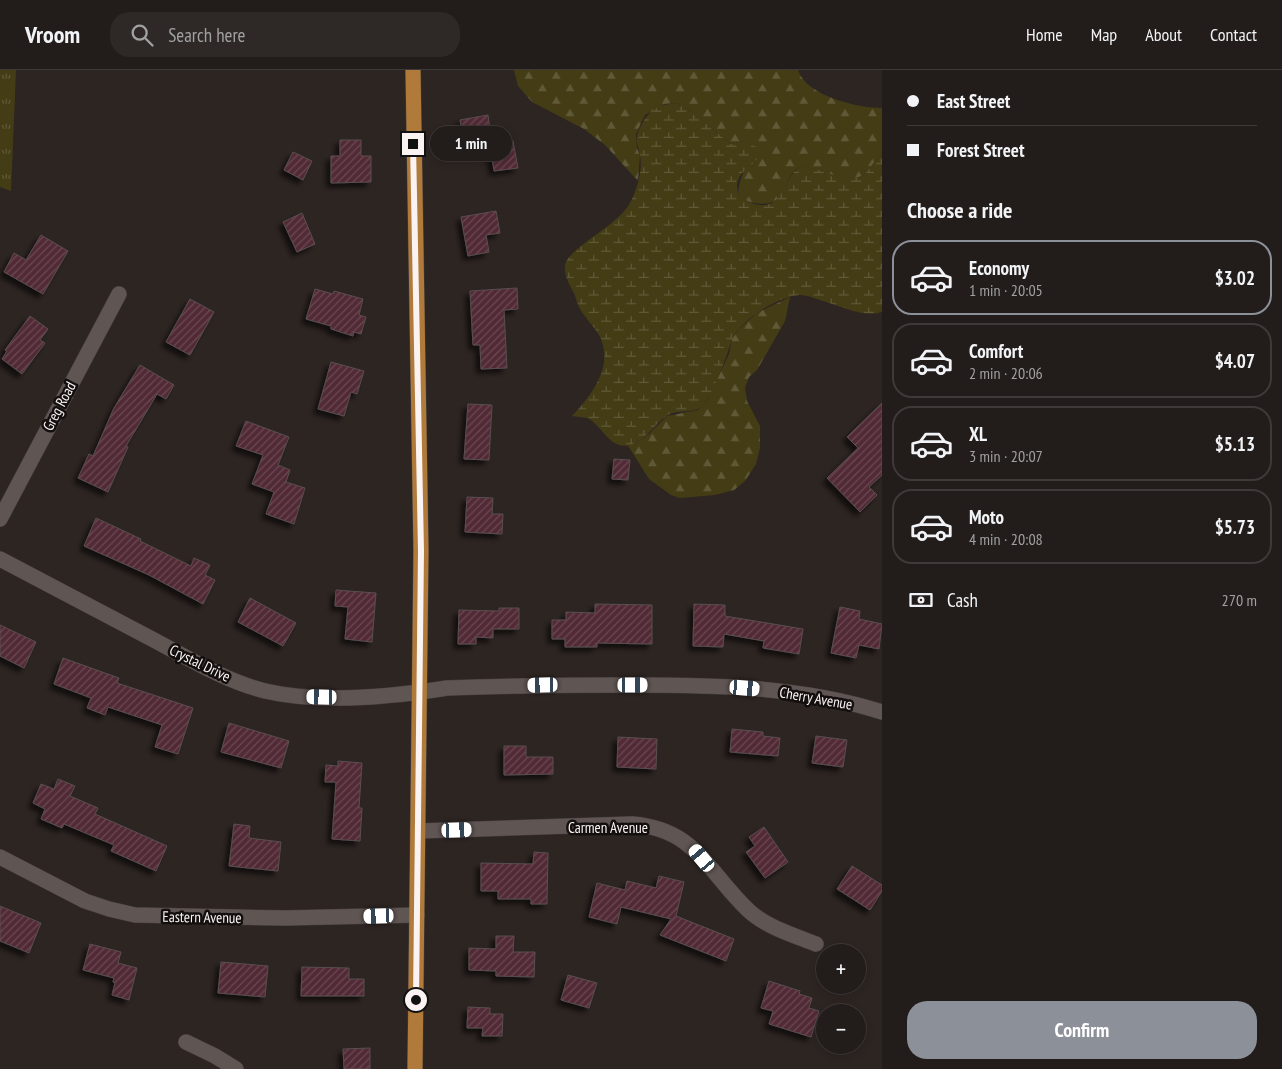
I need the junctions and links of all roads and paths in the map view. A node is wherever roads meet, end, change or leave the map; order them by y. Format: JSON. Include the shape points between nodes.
{"nodes":[{"id":1,"x":413,"y":70,"type":"edge"},
{"id":2,"x":119,"y":294,"type":"dead end"},
{"id":3,"x":0,"y":519,"type":"edge"},
{"id":4,"x":0,"y":559,"type":"edge"},
{"id":5,"x":419,"y":692,"type":"junction"},
{"id":6,"x":882,"y":712,"type":"edge"},
{"id":7,"x":418,"y":831,"type":"junction"},
{"id":8,"x":0,"y":857,"type":"edge"},
{"id":9,"x":417,"y":915,"type":"junction"},
{"id":10,"x":816,"y":944,"type":"dead end"},
{"id":11,"x":186,"y":1042,"type":"dead end"},
{"id":12,"x":236,"y":1069,"type":"edge"},
{"id":13,"x":415,"y":1069,"type":"edge"}],
"edges":[{"from":1,"to":5,"type":"main road","via":[[421,551]]},
{"from":2,"to":3,"type":"street","name":"Greg Road"},
{"from":4,"to":5,"type":"street","name":"Crystal Drive","via":[[200,664],[254,687],[303,696]]},
{"from":5,"to":6,"type":"street","name":"Cherry Avenue","via":[[466,687],[696,685],[810,695]]},
{"from":5,"to":7,"type":"main road"},
{"from":7,"to":9,"type":"main road"},
{"from":7,"to":10,"type":"street","name":"Carmen Avenue","via":[[632,824],[667,830],[694,848],[749,911],[771,926]]},
{"from":8,"to":9,"type":"street","name":"Eastern Avenue","via":[[85,901],[135,914],[266,918]]},
{"from":9,"to":13,"type":"main road"},
{"from":11,"to":12,"type":"street"}]}
